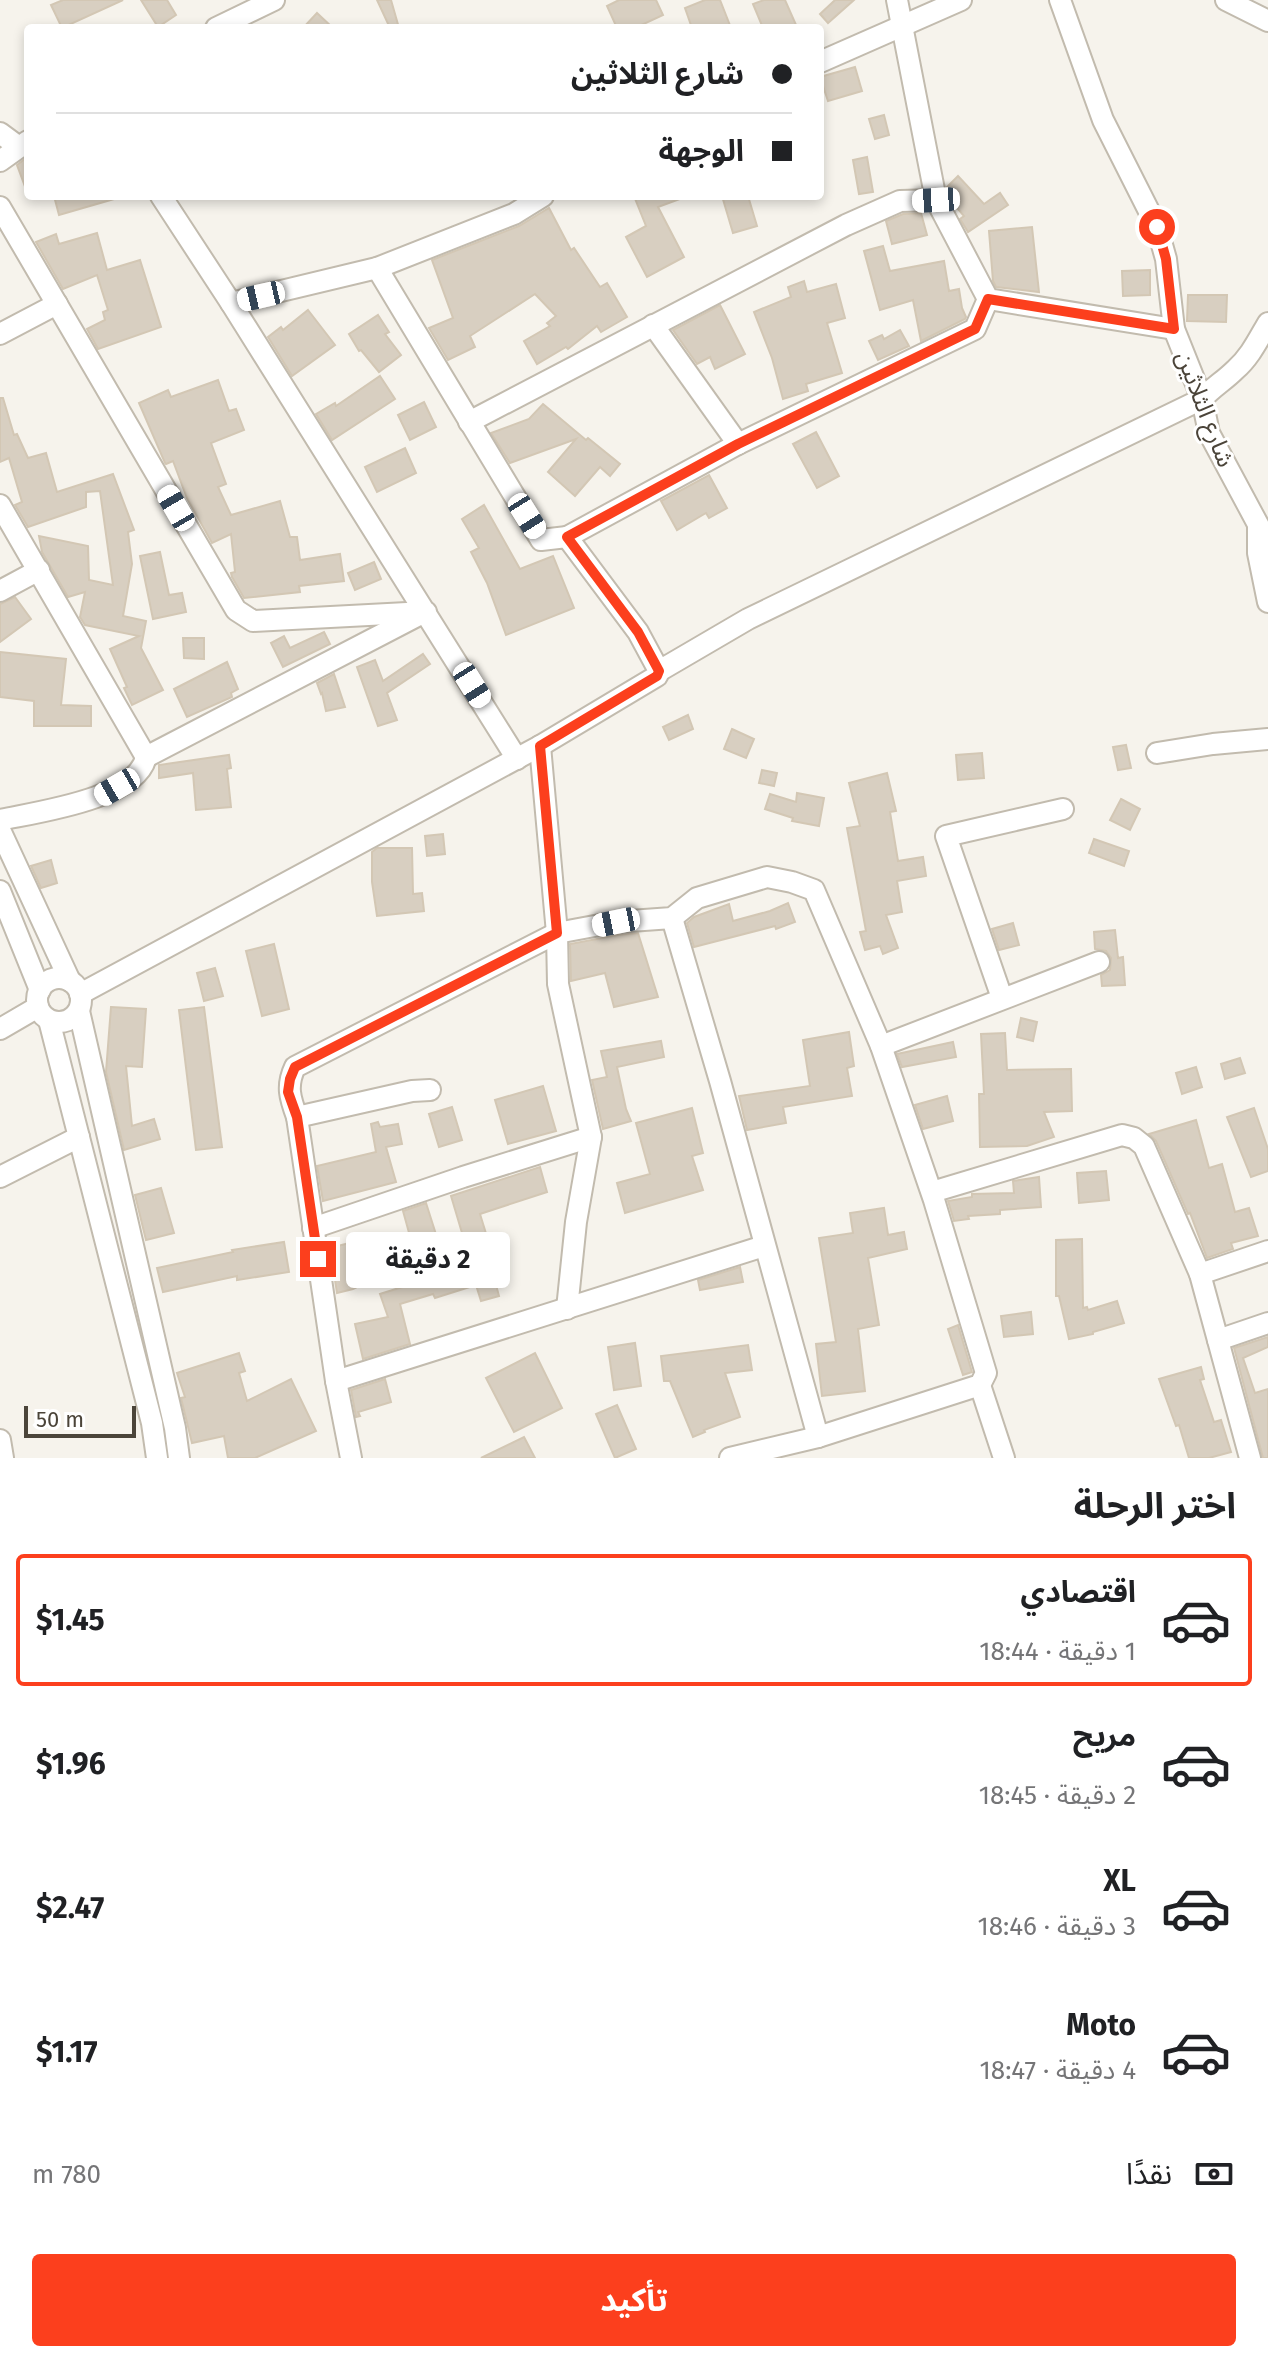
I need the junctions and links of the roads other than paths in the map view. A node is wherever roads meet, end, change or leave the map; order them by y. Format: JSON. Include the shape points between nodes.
{"nodes":[{"id":1,"x":274,"y":0,"type":"edge"},
{"id":2,"x":897,"y":0,"type":"edge"},
{"id":3,"x":961,"y":0,"type":"edge"},
{"id":4,"x":1060,"y":0,"type":"edge"},
{"id":5,"x":1226,"y":0,"type":"edge"},
{"id":6,"x":1268,"y":21,"type":"edge"},
{"id":7,"x":224,"y":24,"type":"edge"},
{"id":8,"x":902,"y":26,"type":"junction"},
{"id":9,"x":824,"y":60,"type":"edge"},
{"id":10,"x":0,"y":133,"type":"edge"},
{"id":11,"x":23,"y":144,"type":"edge"},
{"id":12,"x":0,"y":161,"type":"edge"},
{"id":13,"x":164,"y":200,"type":"edge"},
{"id":14,"x":537,"y":200,"type":"edge"},
{"id":15,"x":936,"y":200,"type":"junction"},
{"id":16,"x":0,"y":207,"type":"edge"},
{"id":17,"x":377,"y":268,"type":"junction"},
{"id":18,"x":988,"y":299,"type":"junction"},
{"id":19,"x":231,"y":303,"type":"junction"},
{"id":20,"x":57,"y":304,"type":"junction"},
{"id":21,"x":1268,"y":323,"type":"edge"},
{"id":22,"x":653,"y":325,"type":"junction"},
{"id":23,"x":1174,"y":329,"type":"junction"},
{"id":24,"x":0,"y":334,"type":"edge"},
{"id":25,"x":1202,"y":399,"type":"junction"},
{"id":26,"x":469,"y":422,"type":"junction"},
{"id":27,"x":738,"y":444,"type":"junction"},
{"id":28,"x":0,"y":505,"type":"edge"},
{"id":29,"x":1258,"y":523,"type":"junction"},
{"id":30,"x":567,"y":537,"type":"junction"},
{"id":31,"x":1268,"y":543,"type":"edge"},
{"id":32,"x":39,"y":570,"type":"junction"},
{"id":33,"x":0,"y":591,"type":"edge"},
{"id":34,"x":1268,"y":602,"type":"edge"},
{"id":35,"x":426,"y":612,"type":"junction"},
{"id":36,"x":659,"y":671,"type":"junction"},
{"id":37,"x":1268,"y":739,"type":"edge"},
{"id":38,"x":540,"y":746,"type":"junction"},
{"id":39,"x":1157,"y":753,"type":"dead end"},
{"id":40,"x":146,"y":757,"type":"junction"},
{"id":41,"x":517,"y":759,"type":"junction"},
{"id":42,"x":1063,"y":809,"type":"dead end"},
{"id":43,"x":0,"y":820,"type":"edge"},
{"id":44,"x":0,"y":830,"type":"edge"},
{"id":45,"x":0,"y":891,"type":"edge"},
{"id":46,"x":672,"y":918,"type":"junction"},
{"id":47,"x":557,"y":933,"type":"junction"},
{"id":48,"x":1099,"y":962,"type":"dead end"},
{"id":49,"x":76,"y":995,"type":"junction"},
{"id":50,"x":1002,"y":998,"type":"junction"},
{"id":51,"x":42,"y":1005,"type":"junction"},
{"id":52,"x":0,"y":1029,"type":"edge"},
{"id":53,"x":881,"y":1046,"type":"junction"},
{"id":54,"x":430,"y":1090,"type":"dead end"},
{"id":55,"x":297,"y":1117,"type":"junction"},
{"id":56,"x":79,"y":1137,"type":"junction"},
{"id":57,"x":591,"y":1137,"type":"junction"},
{"id":58,"x":0,"y":1177,"type":"edge"},
{"id":59,"x":932,"y":1192,"type":"junction"},
{"id":60,"x":313,"y":1228,"type":"junction"},
{"id":61,"x":764,"y":1246,"type":"junction"},
{"id":62,"x":1268,"y":1251,"type":"edge"},
{"id":63,"x":1200,"y":1274,"type":"junction"},
{"id":64,"x":567,"y":1309,"type":"junction"},
{"id":65,"x":1268,"y":1323,"type":"edge"},
{"id":66,"x":1218,"y":1340,"type":"junction"},
{"id":67,"x":336,"y":1381,"type":"junction"},
{"id":68,"x":980,"y":1385,"type":"junction"},
{"id":69,"x":818,"y":1437,"type":"junction"},
{"id":70,"x":0,"y":1440,"type":"edge"},
{"id":71,"x":3,"y":1458,"type":"edge"},
{"id":72,"x":157,"y":1458,"type":"edge"},
{"id":73,"x":179,"y":1458,"type":"edge"},
{"id":74,"x":351,"y":1458,"type":"edge"},
{"id":75,"x":730,"y":1458,"type":"edge"},
{"id":76,"x":1004,"y":1458,"type":"edge"},
{"id":77,"x":1250,"y":1458,"type":"edge"}],
"edges":[{"from":1,"to":7,"type":"street"},
{"from":2,"to":8,"type":"street"},
{"from":3,"to":8,"type":"street"},
{"from":4,"to":23,"type":"street","name":"شارع الثلاثين","via":[[1103,120],[1157,227]]},
{"from":5,"to":6,"type":"street"},
{"from":8,"to":9,"type":"street"},
{"from":8,"to":15,"type":"street"},
{"from":10,"to":11,"type":"street"},
{"from":11,"to":12,"type":"street"},
{"from":13,"to":19,"type":"street"},
{"from":14,"to":17,"type":"street","via":[[514,214]]},
{"from":15,"to":18,"type":"street"},
{"from":15,"to":22,"type":"street","via":[[900,201]]},
{"from":16,"to":20,"type":"street"},
{"from":17,"to":19,"type":"street"},
{"from":17,"to":26,"type":"street"},
{"from":18,"to":23,"type":"street"},
{"from":18,"to":27,"type":"street","via":[[975,329]]},
{"from":19,"to":35,"type":"street"},
{"from":20,"to":24,"type":"street"},
{"from":20,"to":35,"type":"street","via":[[236,610],[253,621]]},
{"from":21,"to":25,"type":"street","via":[[1250,355]]},
{"from":22,"to":26,"type":"street"},
{"from":22,"to":27,"type":"street"},
{"from":23,"to":25,"type":"street","name":"شارع الثلاثين"},
{"from":25,"to":29,"type":"street","name":"شارع الثلاثين","via":[[1209,433]]},
{"from":25,"to":36,"type":"street","via":[[748,619]]},
{"from":26,"to":30,"type":"street","via":[[541,540]]},
{"from":27,"to":30,"type":"street"},
{"from":28,"to":32,"type":"street"},
{"from":29,"to":31,"type":"street","name":"شارع الثلاثين"},
{"from":29,"to":34,"type":"street"},
{"from":30,"to":36,"type":"street","via":[[638,632]]},
{"from":32,"to":33,"type":"street"},
{"from":32,"to":40,"type":"street"},
{"from":35,"to":40,"type":"street"},
{"from":35,"to":41,"type":"street"},
{"from":36,"to":38,"type":"street"},
{"from":37,"to":39,"type":"street"},
{"from":38,"to":41,"type":"street"},
{"from":38,"to":47,"type":"street"},
{"from":40,"to":43,"type":"street","via":[[135,776],[99,798]]},
{"from":41,"to":49,"type":"street"},
{"from":42,"to":50,"type":"street","via":[[946,836]]},
{"from":44,"to":49,"type":"street"},
{"from":45,"to":51,"type":"street"},
{"from":46,"to":47,"type":"street"},
{"from":46,"to":53,"type":"street","via":[[697,898],[767,877],[814,890]]},
{"from":46,"to":61,"type":"street"},
{"from":47,"to":55,"type":"street","via":[[295,1067],[288,1092]]},
{"from":47,"to":57,"type":"street","via":[[558,984]]},
{"from":48,"to":50,"type":"street"},
{"from":49,"to":51,"type":"street","via":[[53,979]]},
{"from":49,"to":51,"type":"street","via":[[73,1018],[66,1022],[57,1022]]},
{"from":49,"to":73,"type":"street"},
{"from":50,"to":53,"type":"street"},
{"from":51,"to":52,"type":"street"},
{"from":51,"to":56,"type":"street"},
{"from":53,"to":59,"type":"street"},
{"from":54,"to":55,"type":"street"},
{"from":55,"to":60,"type":"street"},
{"from":56,"to":58,"type":"street"},
{"from":56,"to":72,"type":"street"},
{"from":57,"to":60,"type":"street"},
{"from":57,"to":64,"type":"street"},
{"from":59,"to":63,"type":"street","via":[[1122,1135],[1134,1138],[1144,1146]]},
{"from":59,"to":68,"type":"street","via":[[986,1373]]},
{"from":60,"to":67,"type":"street"},
{"from":61,"to":64,"type":"street"},
{"from":61,"to":69,"type":"street"},
{"from":62,"to":63,"type":"street"},
{"from":63,"to":66,"type":"street"},
{"from":64,"to":67,"type":"street"},
{"from":65,"to":66,"type":"street"},
{"from":66,"to":77,"type":"street"},
{"from":67,"to":74,"type":"street"},
{"from":68,"to":69,"type":"street"},
{"from":68,"to":76,"type":"street"},
{"from":69,"to":75,"type":"street"},
{"from":70,"to":71,"type":"street"}]}
